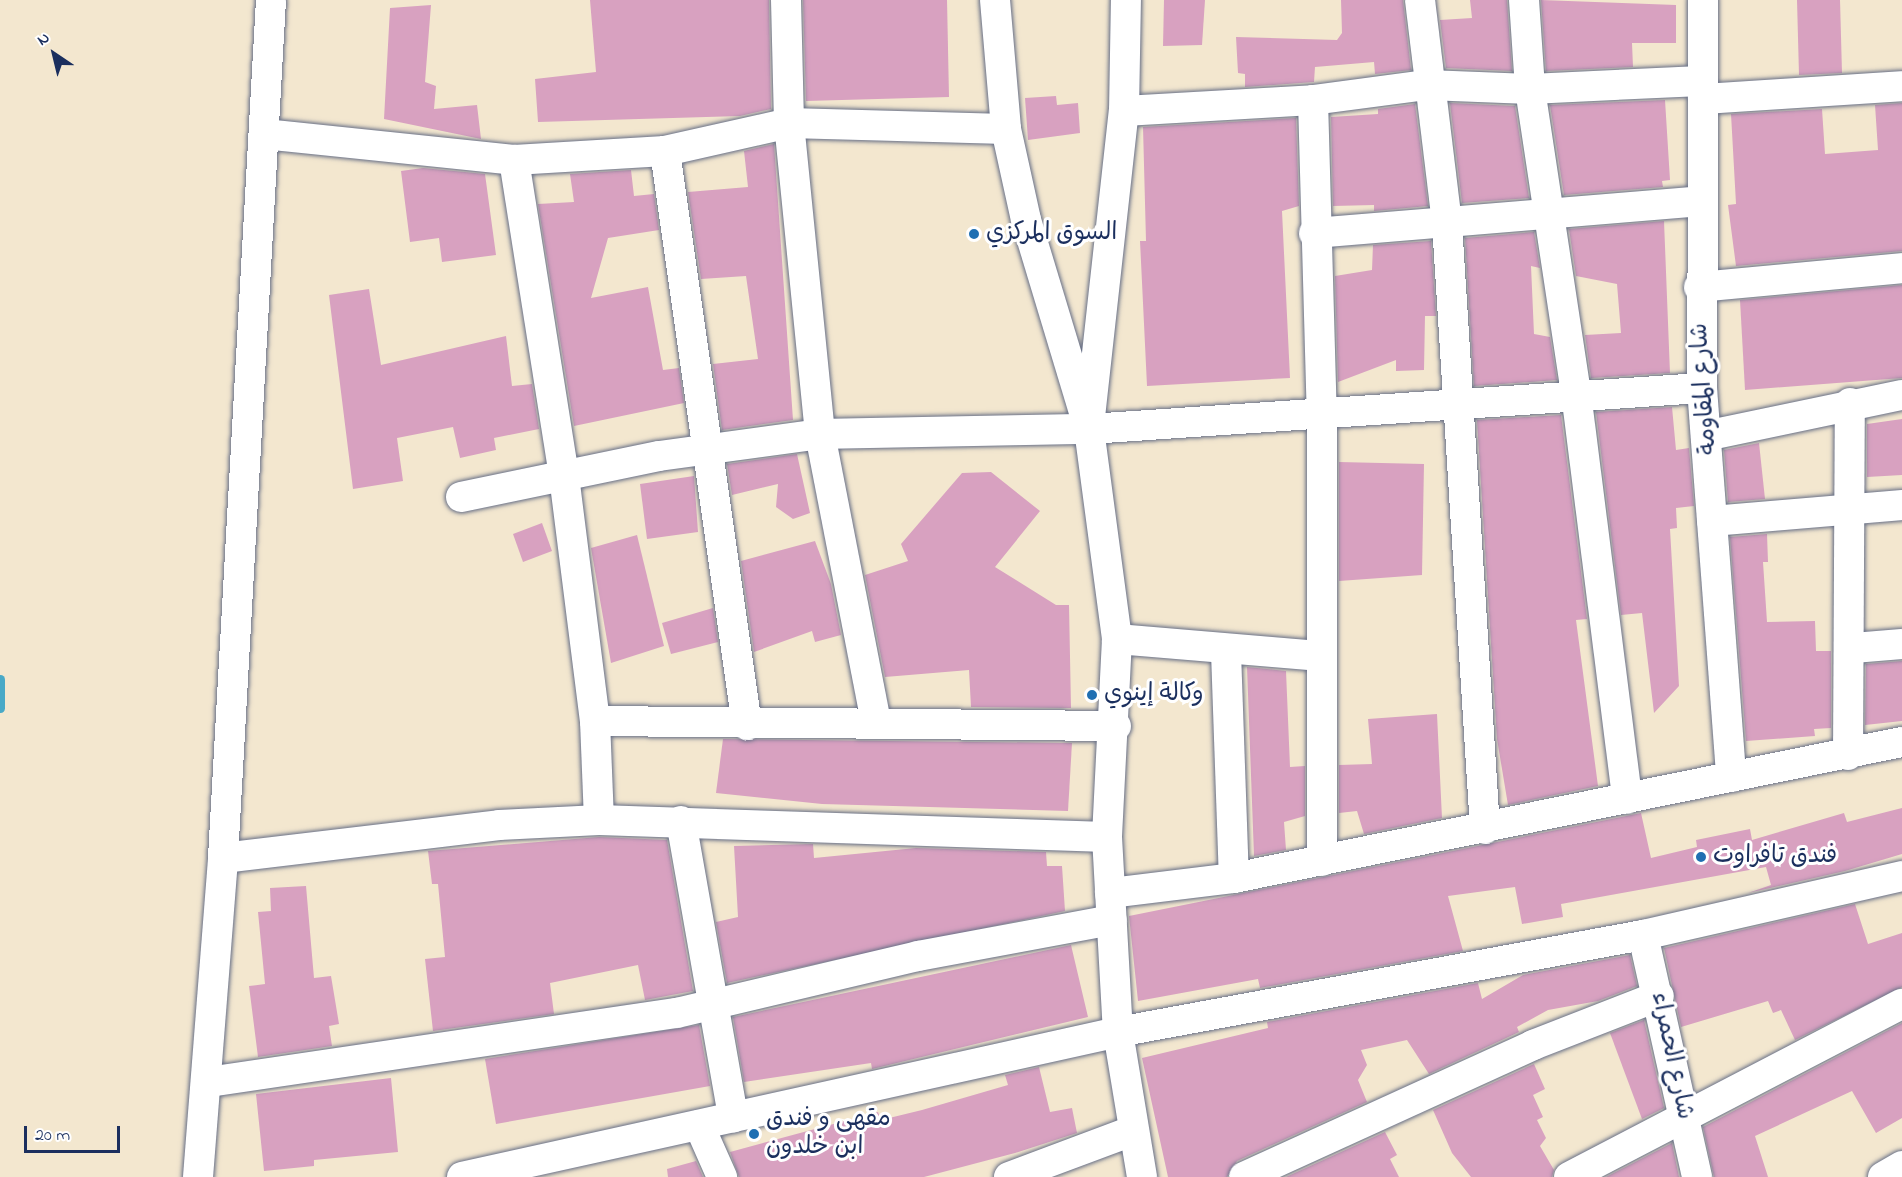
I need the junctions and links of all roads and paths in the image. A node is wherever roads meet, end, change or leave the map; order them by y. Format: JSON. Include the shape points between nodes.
{"nodes":[{"id":1,"x":271,"y":0,"type":"edge"},
{"id":2,"x":786,"y":0,"type":"edge"},
{"id":3,"x":995,"y":0,"type":"edge"},
{"id":4,"x":1126,"y":0,"type":"edge"},
{"id":5,"x":1420,"y":0,"type":"edge"},
{"id":6,"x":1524,"y":0,"type":"edge"},
{"id":7,"x":1703,"y":0,"type":"edge"},
{"id":8,"x":1427,"y":85,"type":"junction"},
{"id":9,"x":1902,"y":86,"type":"edge"},
{"id":10,"x":1530,"y":89,"type":"junction"},
{"id":11,"x":1702,"y":90,"type":"junction"},
{"id":12,"x":1313,"y":100,"type":"junction"},
{"id":13,"x":1125,"y":111,"type":"junction"},
{"id":14,"x":789,"y":123,"type":"junction"},
{"id":15,"x":1006,"y":129,"type":"junction"},
{"id":16,"x":264,"y":134,"type":"junction"},
{"id":17,"x":665,"y":151,"type":"junction"},
{"id":18,"x":514,"y":160,"type":"junction"},
{"id":19,"x":1702,"y":201,"type":"junction"},
{"id":20,"x":1547,"y":214,"type":"junction"},
{"id":21,"x":1447,"y":224,"type":"junction"},
{"id":22,"x":1314,"y":233,"type":"junction"},
{"id":23,"x":1902,"y":268,"type":"edge"},
{"id":24,"x":1698,"y":287,"type":"junction"},
{"id":25,"x":1702,"y":388,"type":"junction"},
{"id":26,"x":1576,"y":393,"type":"junction"},
{"id":27,"x":1902,"y":395,"type":"edge"},
{"id":28,"x":1850,"y":403,"type":"junction"},
{"id":29,"x":1456,"y":405,"type":"junction"},
{"id":30,"x":1322,"y":416,"type":"junction"},
{"id":31,"x":1089,"y":429,"type":"junction"},
{"id":32,"x":820,"y":434,"type":"junction"},
{"id":33,"x":1710,"y":435,"type":"junction"},
{"id":34,"x":708,"y":453,"type":"junction"},
{"id":35,"x":564,"y":476,"type":"junction"},
{"id":36,"x":461,"y":497,"type":"dead end"},
{"id":37,"x":1902,"y":505,"type":"edge"},
{"id":38,"x":1853,"y":510,"type":"junction"},
{"id":39,"x":1712,"y":521,"type":"junction"},
{"id":40,"x":1117,"y":639,"type":"junction"},
{"id":41,"x":1902,"y":644,"type":"edge"},
{"id":42,"x":1853,"y":648,"type":"junction"},
{"id":43,"x":1226,"y":652,"type":"junction"},
{"id":44,"x":1318,"y":656,"type":"junction"},
{"id":45,"x":595,"y":721,"type":"junction"},
{"id":46,"x":876,"y":723,"type":"junction"},
{"id":47,"x":747,"y":725,"type":"junction"},
{"id":48,"x":1116,"y":726,"type":"junction"},
{"id":49,"x":1902,"y":742,"type":"edge"},
{"id":50,"x":1848,"y":755,"type":"junction"},
{"id":51,"x":1731,"y":777,"type":"junction"},
{"id":52,"x":1627,"y":799,"type":"junction"},
{"id":53,"x":599,"y":820,"type":"junction"},
{"id":54,"x":681,"y":821,"type":"junction"},
{"id":55,"x":1485,"y":829,"type":"junction"},
{"id":56,"x":1107,"y":837,"type":"junction"},
{"id":57,"x":223,"y":858,"type":"junction"},
{"id":58,"x":1322,"y":861,"type":"junction"},
{"id":59,"x":1902,"y":876,"type":"edge"},
{"id":60,"x":1234,"y":878,"type":"junction"},
{"id":61,"x":1111,"y":907,"type":"junction"},
{"id":62,"x":1643,"y":935,"type":"junction"},
{"id":63,"x":1659,"y":996,"type":"junction"},
{"id":64,"x":1902,"y":1004,"type":"edge"},
{"id":65,"x":713,"y":1005,"type":"junction"},
{"id":66,"x":1118,"y":1032,"type":"junction"},
{"id":67,"x":209,"y":1082,"type":"junction"},
{"id":68,"x":1682,"y":1114,"type":"junction"},
{"id":69,"x":733,"y":1117,"type":"junction"},
{"id":70,"x":699,"y":1125,"type":"junction"},
{"id":71,"x":1132,"y":1131,"type":"junction"},
{"id":72,"x":1902,"y":1166,"type":"edge"},
{"id":73,"x":198,"y":1177,"type":"edge"},
{"id":74,"x":462,"y":1177,"type":"edge"},
{"id":75,"x":722,"y":1177,"type":"edge"},
{"id":76,"x":1009,"y":1177,"type":"edge"},
{"id":77,"x":1142,"y":1177,"type":"edge"},
{"id":78,"x":1244,"y":1177,"type":"edge"},
{"id":79,"x":1569,"y":1177,"type":"edge"},
{"id":80,"x":1697,"y":1177,"type":"edge"},
{"id":81,"x":1883,"y":1177,"type":"edge"}],
"edges":[{"from":1,"to":16,"type":"street"},
{"from":2,"to":14,"type":"street"},
{"from":3,"to":15,"type":"street"},
{"from":4,"to":13,"type":"street"},
{"from":5,"to":8,"type":"street"},
{"from":6,"to":10,"type":"street"},
{"from":7,"to":11,"type":"street","name":"شارع المقاومة"},
{"from":8,"to":10,"type":"street"},
{"from":8,"to":12,"type":"street"},
{"from":8,"to":21,"type":"street"},
{"from":9,"to":11,"type":"street"},
{"from":10,"to":11,"type":"street"},
{"from":10,"to":20,"type":"street"},
{"from":11,"to":19,"type":"street","name":"شارع المقاومة"},
{"from":12,"to":13,"type":"street"},
{"from":12,"to":22,"type":"street"},
{"from":13,"to":31,"type":"street"},
{"from":14,"to":15,"type":"street"},
{"from":14,"to":17,"type":"street"},
{"from":14,"to":32,"type":"street"},
{"from":15,"to":31,"type":"street","via":[[1026,220]]},
{"from":16,"to":18,"type":"street"},
{"from":16,"to":57,"type":"street","via":[[253,243]]},
{"from":17,"to":18,"type":"street"},
{"from":17,"to":34,"type":"street"},
{"from":18,"to":35,"type":"street"},
{"from":19,"to":20,"type":"street"},
{"from":19,"to":24,"type":"street","name":"شارع المقاومة"},
{"from":20,"to":21,"type":"street"},
{"from":20,"to":26,"type":"street"},
{"from":21,"to":22,"type":"street"},
{"from":21,"to":29,"type":"street"},
{"from":22,"to":30,"type":"street"},
{"from":23,"to":24,"type":"street"},
{"from":24,"to":25,"type":"street","name":"شارع المقاومة"},
{"from":25,"to":26,"type":"street"},
{"from":25,"to":33,"type":"street","name":"شارع المقاومة"},
{"from":26,"to":29,"type":"street"},
{"from":26,"to":52,"type":"street"},
{"from":27,"to":28,"type":"street"},
{"from":28,"to":33,"type":"street"},
{"from":28,"to":38,"type":"street"},
{"from":29,"to":30,"type":"street"},
{"from":29,"to":55,"type":"street"},
{"from":30,"to":31,"type":"street"},
{"from":30,"to":44,"type":"street"},
{"from":31,"to":32,"type":"street"},
{"from":31,"to":40,"type":"street"},
{"from":32,"to":34,"type":"street"},
{"from":32,"to":46,"type":"street"},
{"from":33,"to":39,"type":"street","name":"شارع المقاومة"},
{"from":34,"to":35,"type":"street","via":[[659,456]]},
{"from":34,"to":47,"type":"street"},
{"from":35,"to":36,"type":"street"},
{"from":35,"to":45,"type":"street"},
{"from":37,"to":38,"type":"street"},
{"from":38,"to":39,"type":"street"},
{"from":38,"to":42,"type":"street"},
{"from":39,"to":51,"type":"street","name":"شارع المقاومة"},
{"from":40,"to":43,"type":"street"},
{"from":40,"to":48,"type":"street"},
{"from":41,"to":42,"type":"street"},
{"from":42,"to":50,"type":"street"},
{"from":43,"to":44,"type":"street"},
{"from":43,"to":60,"type":"street"},
{"from":44,"to":58,"type":"street"},
{"from":45,"to":47,"type":"street"},
{"from":45,"to":53,"type":"street"},
{"from":46,"to":47,"type":"street"},
{"from":46,"to":48,"type":"street"},
{"from":48,"to":56,"type":"street"},
{"from":49,"to":50,"type":"street"},
{"from":50,"to":51,"type":"street"},
{"from":51,"to":52,"type":"street"},
{"from":52,"to":55,"type":"street"},
{"from":53,"to":54,"type":"street"},
{"from":53,"to":57,"type":"street","via":[[499,825]]},
{"from":54,"to":56,"type":"street"},
{"from":54,"to":65,"type":"street"},
{"from":55,"to":58,"type":"street"},
{"from":56,"to":61,"type":"street"},
{"from":57,"to":67,"type":"street"},
{"from":58,"to":60,"type":"street"},
{"from":59,"to":62,"type":"street"},
{"from":60,"to":61,"type":"street"},
{"from":61,"to":65,"type":"street"},
{"from":61,"to":66,"type":"street"},
{"from":62,"to":63,"type":"street","name":"شارع الحمراء"},
{"from":62,"to":66,"type":"street"},
{"from":63,"to":68,"type":"street","name":"شارع الحمراء"},
{"from":63,"to":78,"type":"street","via":[[1533,1045]]},
{"from":64,"to":68,"type":"street"},
{"from":65,"to":67,"type":"street"},
{"from":65,"to":69,"type":"street"},
{"from":66,"to":69,"type":"street"},
{"from":66,"to":71,"type":"street"},
{"from":67,"to":73,"type":"street"},
{"from":68,"to":79,"type":"street"},
{"from":68,"to":80,"type":"street","name":"شارع الحمراء"},
{"from":69,"to":70,"type":"street"},
{"from":70,"to":74,"type":"street"},
{"from":70,"to":75,"type":"street"},
{"from":71,"to":76,"type":"street"},
{"from":71,"to":77,"type":"street"},
{"from":72,"to":81,"type":"street"}]}
